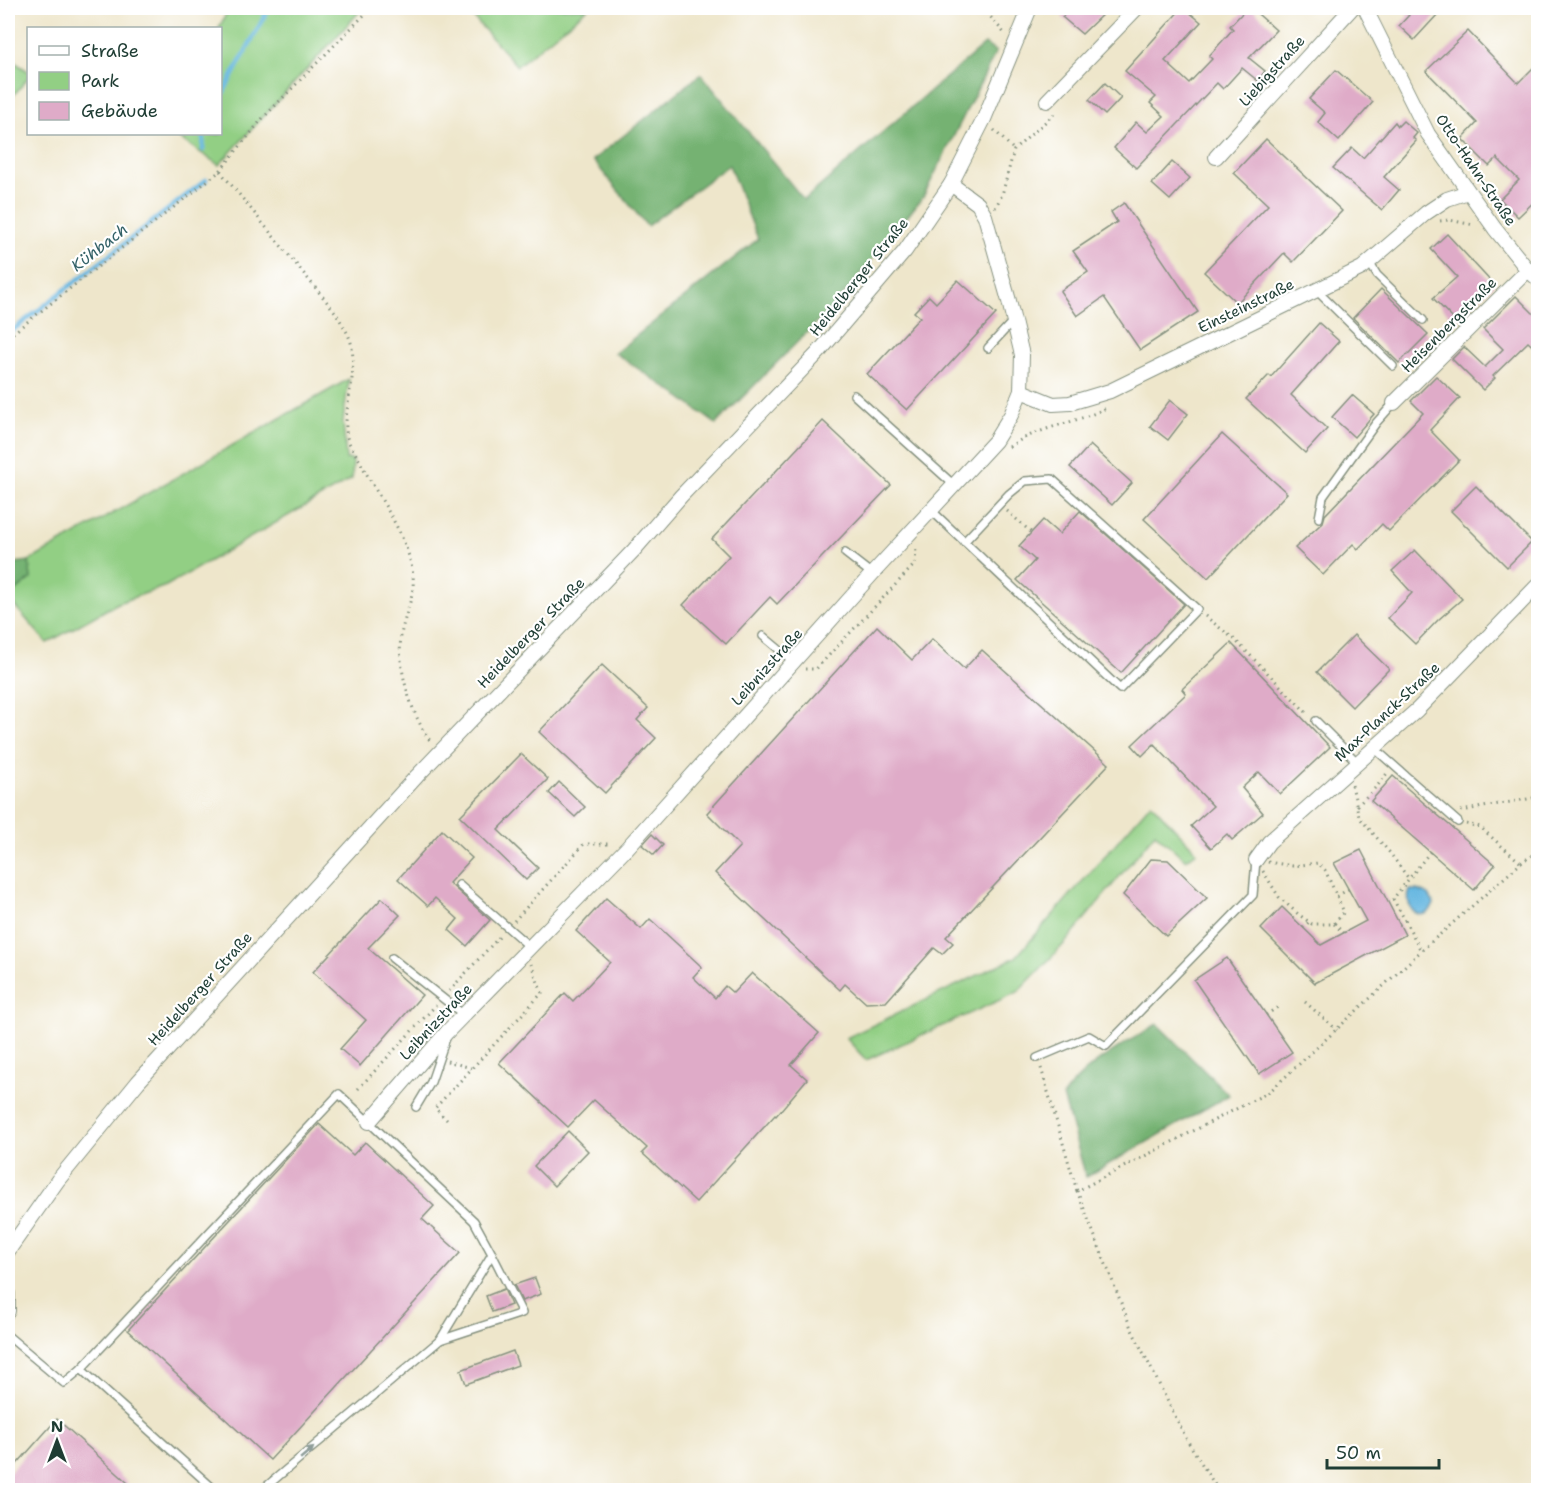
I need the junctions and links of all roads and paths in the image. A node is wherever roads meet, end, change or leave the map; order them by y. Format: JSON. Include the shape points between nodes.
{"nodes":[{"id":1,"x":371,"y":8,"type":"edge"},
{"id":2,"x":983,"y":8,"type":"edge"},
{"id":3,"x":1030,"y":8,"type":"edge"},
{"id":4,"x":1137,"y":8,"type":"edge"},
{"id":5,"x":1352,"y":8,"type":"edge"},
{"id":6,"x":1365,"y":8,"type":"edge"},
{"id":7,"x":1015,"y":45,"type":"junction"},
{"id":8,"x":1047,"y":101,"type":"joint"},
{"id":9,"x":984,"y":120,"type":"junction"},
{"id":10,"x":1014,"y":150,"type":"junction"},
{"id":11,"x":1216,"y":157,"type":"dead end"},
{"id":12,"x":220,"y":171,"type":"junction"},
{"id":13,"x":951,"y":184,"type":"junction"},
{"id":14,"x":1468,"y":192,"type":"junction"},
{"id":15,"x":985,"y":216,"type":"junction"},
{"id":16,"x":1369,"y":262,"type":"junction"},
{"id":17,"x":1533,"y":274,"type":"edge"},
{"id":18,"x":1316,"y":290,"type":"junction"},
{"id":19,"x":1014,"y":320,"type":"junction"},
{"id":20,"x":1423,"y":320,"type":"dead end"},
{"id":21,"x":8,"y":337,"type":"edge"},
{"id":22,"x":988,"y":348,"type":"dead end"},
{"id":23,"x":1393,"y":366,"type":"dead end"},
{"id":24,"x":1022,"y":391,"type":"junction"},
{"id":25,"x":854,"y":395,"type":"dead end"},
{"id":26,"x":1394,"y":403,"type":"joint"},
{"id":27,"x":954,"y":485,"type":"junction"},
{"id":28,"x":999,"y":504,"type":"junction"},
{"id":29,"x":931,"y":510,"type":"junction"},
{"id":30,"x":1319,"y":518,"type":"dead end"},
{"id":31,"x":1032,"y":533,"type":"dead end"},
{"id":32,"x":964,"y":542,"type":"junction"},
{"id":33,"x":845,"y":553,"type":"dead end"},
{"id":34,"x":872,"y":574,"type":"junction"},
{"id":35,"x":1539,"y":585,"type":"edge"},
{"id":36,"x":1197,"y":609,"type":"junction"},
{"id":37,"x":763,"y":636,"type":"dead end"},
{"id":38,"x":794,"y":662,"type":"junction"},
{"id":39,"x":1316,"y":721,"type":"joint"},
{"id":40,"x":1374,"y":748,"type":"junction"},
{"id":41,"x":439,"y":753,"type":"junction"},
{"id":42,"x":1358,"y":763,"type":"junction"},
{"id":43,"x":1392,"y":764,"type":"junction"},
{"id":44,"x":1352,"y":784,"type":"dead end"},
{"id":45,"x":1378,"y":785,"type":"junction"},
{"id":46,"x":1382,"y":788,"type":"dead end"},
{"id":47,"x":1539,"y":797,"type":"edge"},
{"id":48,"x":1357,"y":806,"type":"junction"},
{"id":49,"x":1449,"y":813,"type":"junction"},
{"id":50,"x":1458,"y":822,"type":"joint"},
{"id":51,"x":618,"y":837,"type":"dead end"},
{"id":52,"x":1539,"y":851,"type":"edge"},
{"id":53,"x":1430,"y":852,"type":"dead end"},
{"id":54,"x":1256,"y":860,"type":"junction"},
{"id":55,"x":1521,"y":863,"type":"junction"},
{"id":56,"x":1409,"y":879,"type":"junction"},
{"id":57,"x":459,"y":885,"type":"dead end"},
{"id":58,"x":1349,"y":889,"type":"dead end"},
{"id":59,"x":1337,"y":896,"type":"junction"},
{"id":60,"x":1405,"y":920,"type":"junction"},
{"id":61,"x":1309,"y":922,"type":"junction"},
{"id":62,"x":1334,"y":924,"type":"junction"},
{"id":63,"x":1399,"y":924,"type":"dead end"},
{"id":64,"x":508,"y":928,"type":"junction"},
{"id":65,"x":1303,"y":928,"type":"dead end"},
{"id":66,"x":1344,"y":933,"type":"dead end"},
{"id":67,"x":1421,"y":951,"type":"junction"},
{"id":68,"x":530,"y":954,"type":"junction"},
{"id":69,"x":392,"y":958,"type":"dead end"},
{"id":70,"x":443,"y":998,"type":"junction"},
{"id":71,"x":1305,"y":1002,"type":"dead end"},
{"id":72,"x":1281,"y":1005,"type":"dead end"},
{"id":73,"x":464,"y":1015,"type":"junction"},
{"id":74,"x":1266,"y":1015,"type":"dead end"},
{"id":75,"x":1337,"y":1030,"type":"junction"},
{"id":76,"x":447,"y":1032,"type":"junction"},
{"id":77,"x":1038,"y":1058,"type":"joint"},
{"id":78,"x":445,"y":1067,"type":"dead end"},
{"id":79,"x":471,"y":1068,"type":"junction"},
{"id":80,"x":443,"y":1088,"type":"dead end"},
{"id":81,"x":358,"y":1089,"type":"dead end"},
{"id":82,"x":448,"y":1093,"type":"junction"},
{"id":83,"x":416,"y":1107,"type":"dead end"},
{"id":84,"x":447,"y":1120,"type":"dead end"},
{"id":85,"x":369,"y":1122,"type":"junction"},
{"id":86,"x":1077,"y":1191,"type":"junction"},
{"id":87,"x":8,"y":1251,"type":"edge"},
{"id":88,"x":492,"y":1254,"type":"junction"},
{"id":89,"x":8,"y":1294,"type":"edge"},
{"id":90,"x":8,"y":1311,"type":"edge"},
{"id":91,"x":8,"y":1336,"type":"edge"},
{"id":92,"x":440,"y":1340,"type":"junction"},
{"id":93,"x":81,"y":1369,"type":"junction"},
{"id":94,"x":215,"y":1491,"type":"edge"},
{"id":95,"x":262,"y":1491,"type":"edge"},
{"id":96,"x":1218,"y":1491,"type":"edge"}],
"edges":[{"from":1,"to":12,"type":"path","via":[[262,119]]},
{"from":2,"to":7,"type":"path"},
{"from":3,"to":7,"type":"street","name":"Heidelberger Straße"},
{"from":4,"to":8,"type":"street"},
{"from":5,"to":11,"type":"street","name":"Liebigstraße"},
{"from":6,"to":14,"type":"street","name":"Otto-Hahn-Straße","via":[[1428,134]]},
{"from":7,"to":9,"type":"street","name":"Heidelberger Straße"},
{"from":8,"to":10,"type":"path","via":[[1056,112]]},
{"from":9,"to":10,"type":"path"},
{"from":9,"to":13,"type":"street","name":"Heidelberger Straße"},
{"from":10,"to":15,"type":"path","via":[[997,207]]},
{"from":12,"to":21,"type":"path"},
{"from":12,"to":41,"type":"path","via":[[336,313],[350,339],[347,437],[408,553],[413,594],[402,633],[403,677],[424,732]]},
{"from":13,"to":15,"type":"street","name":"Leibnizstraße","via":[[978,204]]},
{"from":13,"to":41,"type":"street","name":"Heidelberger Straße","via":[[905,250],[818,353]]},
{"from":14,"to":16,"type":"street","name":"Einsteinstraße","via":[[1447,199],[1426,213]]},
{"from":14,"to":17,"type":"street","name":"Otto-Hahn-Straße"},
{"from":15,"to":19,"type":"street","name":"Leibnizstraße"},
{"from":16,"to":18,"type":"street","name":"Einsteinstraße"},
{"from":16,"to":20,"type":"lane","via":[[1377,275]]},
{"from":17,"to":26,"type":"street","name":"Heisenbergstraße"},
{"from":18,"to":23,"type":"lane"},
{"from":18,"to":24,"type":"street","name":"Einsteinstraße","via":[[1110,391],[1053,404]]},
{"from":19,"to":22,"type":"lane"},
{"from":19,"to":24,"type":"street","name":"Leibnizstraße","via":[[1022,355]]},
{"from":24,"to":27,"type":"street","name":"Leibnizstraße","via":[[995,441]]},
{"from":25,"to":27,"type":"lane"},
{"from":26,"to":30,"type":"lane","via":[[1323,496]]},
{"from":27,"to":29,"type":"street","name":"Leibnizstraße"},
{"from":28,"to":31,"type":"path"},
{"from":28,"to":32,"type":"lane"},
{"from":28,"to":36,"type":"lane","via":[[1024,482],[1052,479]]},
{"from":29,"to":32,"type":"lane"},
{"from":29,"to":34,"type":"street","name":"Leibnizstraße"},
{"from":32,"to":36,"type":"lane","via":[[1120,688]]},
{"from":33,"to":34,"type":"lane"},
{"from":34,"to":38,"type":"street","name":"Leibnizstraße"},
{"from":35,"to":40,"type":"street","name":"Max-Planck-Straße","via":[[1418,710]]},
{"from":36,"to":39,"type":"path","via":[[1235,640]]},
{"from":37,"to":38,"type":"lane"},
{"from":38,"to":68,"type":"street","name":"Leibnizstraße"},
{"from":39,"to":42,"type":"lane"},
{"from":40,"to":42,"type":"street","name":"Max-Planck-Straße"},
{"from":40,"to":43,"type":"lane"},
{"from":41,"to":87,"type":"street","name":"Heidelberger Straße","via":[[138,1082],[58,1180]]},
{"from":42,"to":54,"type":"street","name":"Max-Planck-Straße","via":[[1269,842]]},
{"from":43,"to":45,"type":"path"},
{"from":43,"to":49,"type":"lane"},
{"from":44,"to":48,"type":"path"},
{"from":45,"to":46,"type":"path"},
{"from":45,"to":48,"type":"path"},
{"from":47,"to":49,"type":"path"},
{"from":48,"to":56,"type":"path","via":[[1359,817]]},
{"from":49,"to":50,"type":"lane"},
{"from":50,"to":55,"type":"path","via":[[1480,827]]},
{"from":51,"to":64,"type":"path","via":[[610,845],[584,844]]},
{"from":52,"to":55,"type":"path"},
{"from":53,"to":56,"type":"path"},
{"from":54,"to":59,"type":"path","via":[[1293,866],[1318,862]]},
{"from":54,"to":61,"type":"path","via":[[1280,897]]},
{"from":54,"to":77,"type":"lane","via":[[1253,895],[1106,1046],[1089,1036]]},
{"from":55,"to":67,"type":"path"},
{"from":56,"to":60,"type":"path","via":[[1393,899]]},
{"from":57,"to":64,"type":"lane"},
{"from":58,"to":59,"type":"path"},
{"from":59,"to":62,"type":"path","via":[[1344,912]]},
{"from":60,"to":63,"type":"path"},
{"from":60,"to":67,"type":"path"},
{"from":61,"to":62,"type":"path"},
{"from":61,"to":65,"type":"path"},
{"from":62,"to":66,"type":"path"},
{"from":64,"to":68,"type":"lane"},
{"from":64,"to":70,"type":"path"},
{"from":67,"to":75,"type":"path"},
{"from":68,"to":73,"type":"street","name":"Leibnizstraße"},
{"from":68,"to":79,"type":"path","via":[[542,993]]},
{"from":69,"to":70,"type":"lane"},
{"from":70,"to":73,"type":"lane"},
{"from":70,"to":81,"type":"path"},
{"from":71,"to":75,"type":"path"},
{"from":72,"to":74,"type":"path"},
{"from":73,"to":76,"type":"street","name":"Leibnizstraße"},
{"from":75,"to":86,"type":"path","via":[[1269,1092]]},
{"from":76,"to":83,"type":"lane","via":[[431,1082]]},
{"from":76,"to":85,"type":"street","name":"Leibnizstraße"},
{"from":77,"to":86,"type":"path"},
{"from":78,"to":79,"type":"path","via":[[447,1061]]},
{"from":79,"to":82,"type":"path"},
{"from":80,"to":82,"type":"path"},
{"from":82,"to":84,"type":"path","via":[[435,1107]]},
{"from":85,"to":88,"type":"lane","via":[[474,1221]]},
{"from":85,"to":93,"type":"lane","via":[[339,1094]]},
{"from":86,"to":96,"type":"path","via":[[1131,1328],[1187,1440]]},
{"from":88,"to":92,"type":"lane"},
{"from":88,"to":92,"type":"lane","via":[[522,1313]]},
{"from":89,"to":90,"type":"street"},
{"from":91,"to":93,"type":"lane","via":[[64,1383]]},
{"from":95,"to":92,"type":"lane","one_way":true},
{"from":93,"to":94,"type":"lane"}]}
